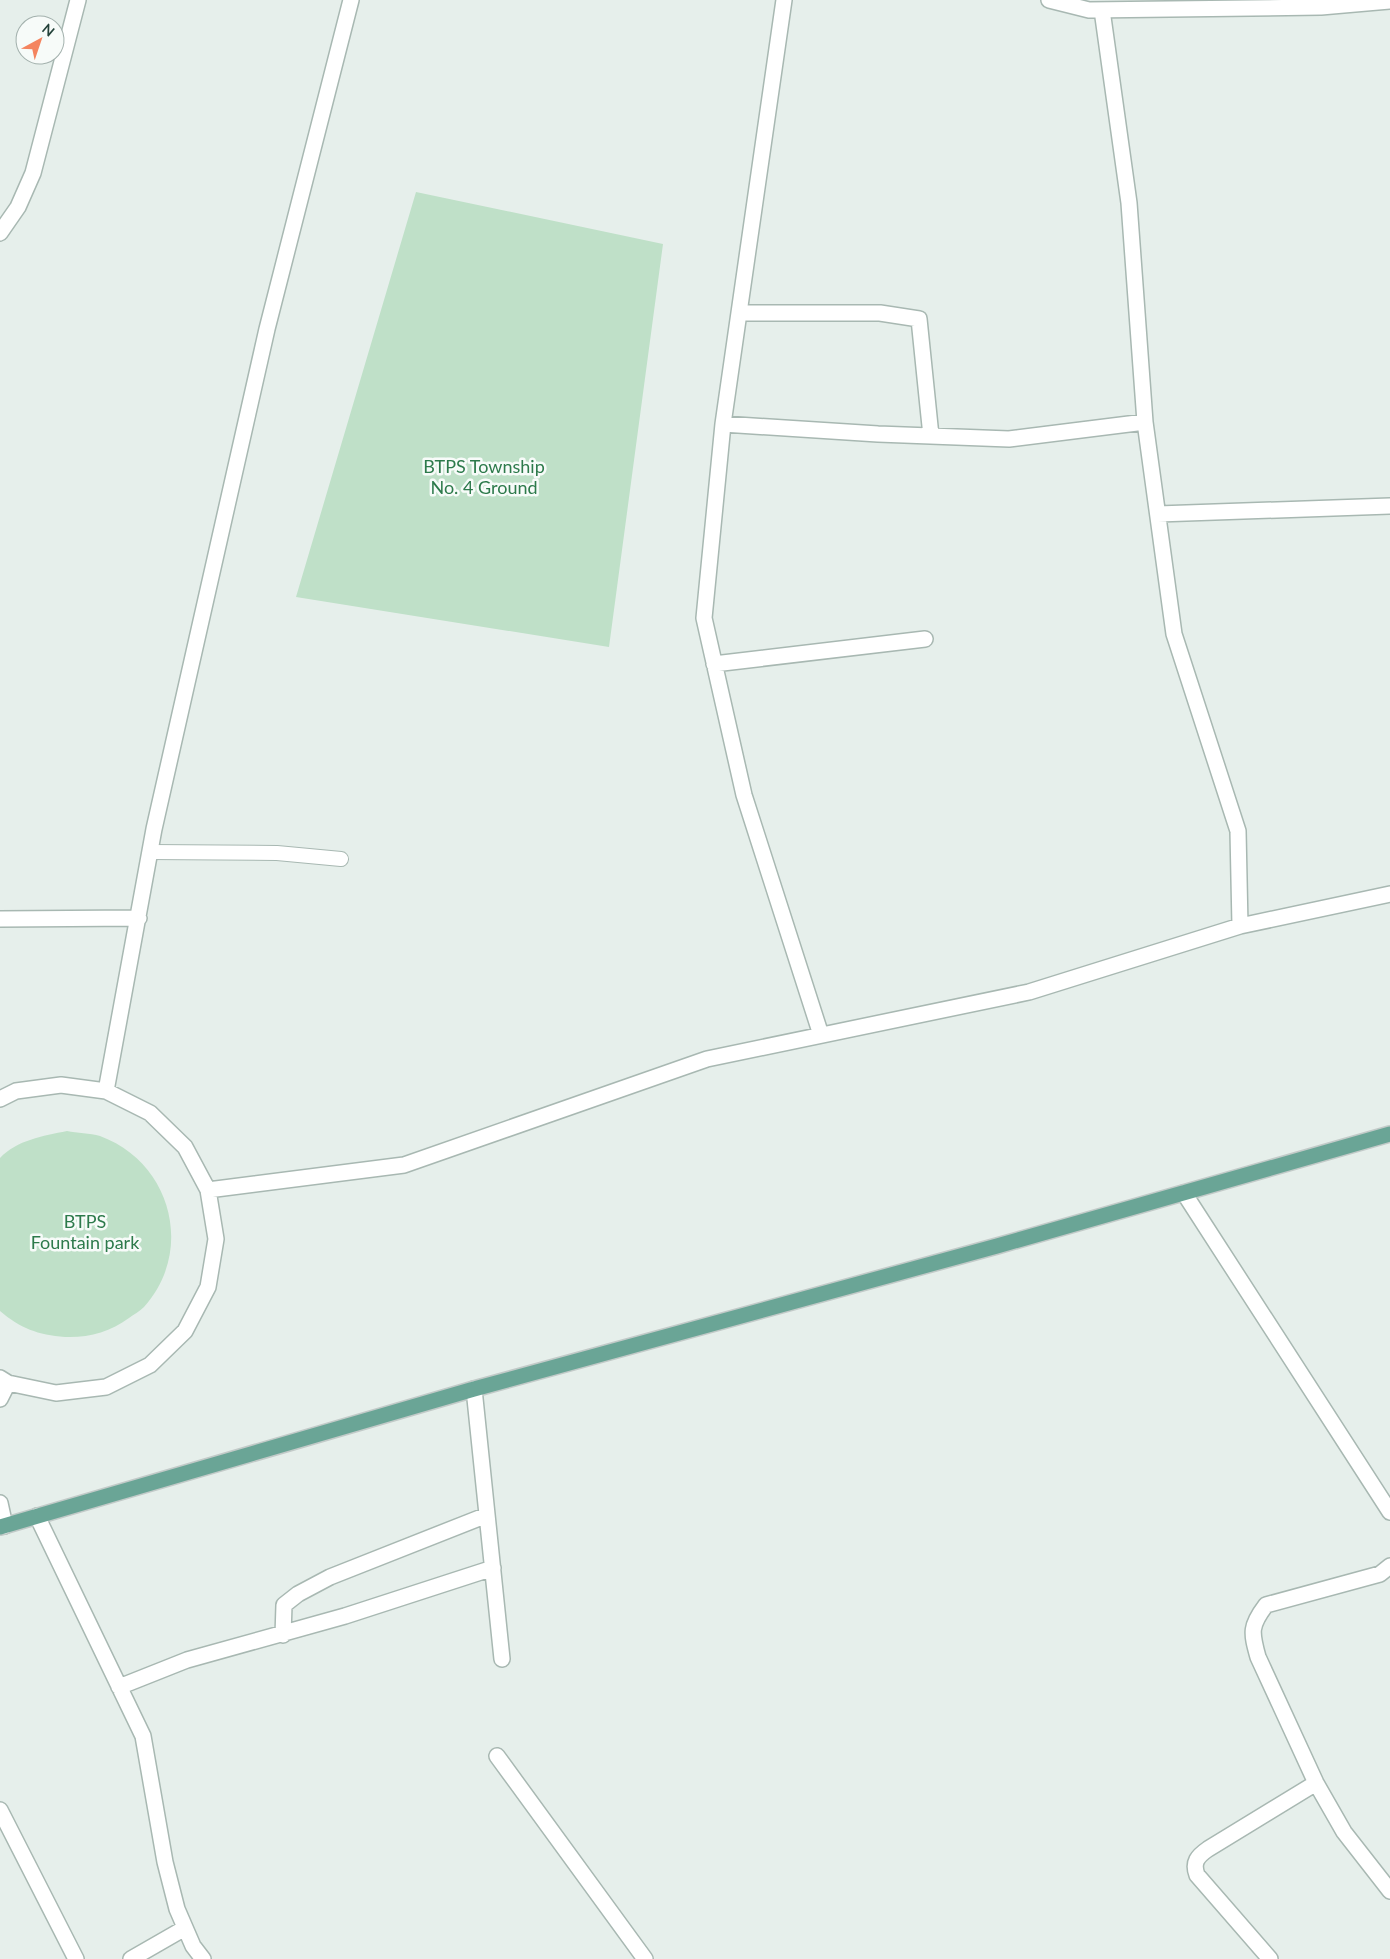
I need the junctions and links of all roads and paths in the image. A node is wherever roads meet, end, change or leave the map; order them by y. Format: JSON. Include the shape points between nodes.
{"nodes":[{"id":1,"x":78,"y":0,"type":"edge"},
{"id":2,"x":352,"y":0,"type":"edge"},
{"id":3,"x":784,"y":0,"type":"edge"},
{"id":4,"x":1049,"y":0,"type":"edge"},
{"id":5,"x":1390,"y":1,"type":"edge"},
{"id":6,"x":1102,"y":10,"type":"junction"},
{"id":7,"x":0,"y":233,"type":"edge"},
{"id":8,"x":739,"y":313,"type":"junction"},
{"id":9,"x":1145,"y":422,"type":"junction"},
{"id":10,"x":723,"y":424,"type":"junction"},
{"id":11,"x":931,"y":436,"type":"junction"},
{"id":12,"x":1390,"y":506,"type":"edge"},
{"id":13,"x":1158,"y":514,"type":"junction"},
{"id":14,"x":925,"y":639,"type":"dead end"},
{"id":15,"x":714,"y":664,"type":"junction"},
{"id":16,"x":150,"y":852,"type":"junction"},
{"id":17,"x":341,"y":859,"type":"dead end"},
{"id":18,"x":1390,"y":894,"type":"edge"},
{"id":19,"x":139,"y":918,"type":"junction"},
{"id":20,"x":0,"y":919,"type":"edge"},
{"id":21,"x":1240,"y":926,"type":"junction"},
{"id":22,"x":822,"y":1035,"type":"junction"},
{"id":23,"x":106,"y":1091,"type":"junction"},
{"id":24,"x":0,"y":1099,"type":"edge"},
{"id":25,"x":1390,"y":1134,"type":"edge"},
{"id":26,"x":208,"y":1190,"type":"junction"},
{"id":27,"x":1184,"y":1193,"type":"junction"},
{"id":28,"x":4,"y":1380,"type":"edge"},
{"id":29,"x":474,"y":1389,"type":"junction"},
{"id":30,"x":0,"y":1399,"type":"edge"},
{"id":31,"x":0,"y":1503,"type":"edge"},
{"id":32,"x":1390,"y":1512,"type":"edge"},
{"id":33,"x":487,"y":1515,"type":"junction"},
{"id":34,"x":37,"y":1516,"type":"junction"},
{"id":35,"x":2,"y":1526,"type":"edge"},
{"id":36,"x":1390,"y":1566,"type":"edge"},
{"id":37,"x":493,"y":1568,"type":"junction"},
{"id":38,"x":283,"y":1635,"type":"junction"},
{"id":39,"x":502,"y":1659,"type":"dead end"},
{"id":40,"x":119,"y":1686,"type":"junction"},
{"id":41,"x":497,"y":1756,"type":"dead end"},
{"id":42,"x":1316,"y":1784,"type":"junction"},
{"id":43,"x":0,"y":1810,"type":"edge"},
{"id":44,"x":1390,"y":1892,"type":"edge"},
{"id":45,"x":185,"y":1928,"type":"junction"},
{"id":46,"x":76,"y":1959,"type":"edge"},
{"id":47,"x":131,"y":1959,"type":"edge"},
{"id":48,"x":203,"y":1959,"type":"edge"},
{"id":49,"x":645,"y":1959,"type":"edge"},
{"id":50,"x":1270,"y":1959,"type":"edge"}],
"edges":[{"from":1,"to":7,"type":"street","via":[[33,173],[18,207]]},
{"from":2,"to":16,"type":"street","via":[[267,329]]},
{"from":3,"to":8,"type":"street"},
{"from":4,"to":6,"type":"street"},
{"from":5,"to":6,"type":"street","via":[[1321,8]]},
{"from":6,"to":9,"type":"street","via":[[1129,203]]},
{"from":8,"to":10,"type":"street"},
{"from":8,"to":11,"type":"street","via":[[880,313],[919,319]]},
{"from":9,"to":11,"type":"street","via":[[1009,439]]},
{"from":9,"to":13,"type":"street"},
{"from":10,"to":11,"type":"street"},
{"from":10,"to":15,"type":"street","via":[[704,618]]},
{"from":12,"to":13,"type":"street"},
{"from":13,"to":21,"type":"street","via":[[1174,634],[1238,831]]},
{"from":14,"to":15,"type":"street"},
{"from":15,"to":22,"type":"street","via":[[744,795]]},
{"from":16,"to":17,"type":"lane","via":[[277,853]]},
{"from":16,"to":19,"type":"street"},
{"from":18,"to":21,"type":"street"},
{"from":19,"to":20,"type":"street"},
{"from":19,"to":23,"type":"street"},
{"from":21,"to":22,"type":"street","via":[[1029,992]]},
{"from":22,"to":26,"type":"street","via":[[707,1059],[404,1165]]},
{"from":23,"to":24,"type":"street","via":[[61,1085],[16,1091]]},
{"from":23,"to":26,"type":"street","via":[[150,1113],[185,1147]]},
{"from":25,"to":27,"type":"main road"},
{"from":26,"to":28,"type":"street","via":[[216,1239],[208,1287],[185,1331],[150,1365],[106,1387],[56,1392]]},
{"from":27,"to":29,"type":"main road"},
{"from":27,"to":32,"type":"street"},
{"from":28,"to":30,"type":"street"},
{"from":29,"to":33,"type":"street"},
{"from":29,"to":34,"type":"main road"},
{"from":31,"to":35,"type":"street"},
{"from":33,"to":37,"type":"street"},
{"from":33,"to":38,"type":"street","via":[[330,1577],[298,1594],[284,1605]]},
{"from":34,"to":35,"type":"main road"},
{"from":34,"to":40,"type":"street"},
{"from":36,"to":42,"type":"street","via":[[1380,1574],[1266,1605],[1256,1618],[1252,1636],[1258,1657]]},
{"from":37,"to":38,"type":"street"},
{"from":37,"to":39,"type":"street"},
{"from":38,"to":40,"type":"street","via":[[187,1660]]},
{"from":40,"to":45,"type":"street","via":[[143,1736],[165,1862]]},
{"from":41,"to":49,"type":"street"},
{"from":42,"to":44,"type":"street","via":[[1344,1832]]},
{"from":42,"to":50,"type":"street","via":[[1208,1848],[1195,1862],[1198,1875]]},
{"from":43,"to":46,"type":"street"},
{"from":45,"to":47,"type":"street"},
{"from":45,"to":48,"type":"street"}]}
